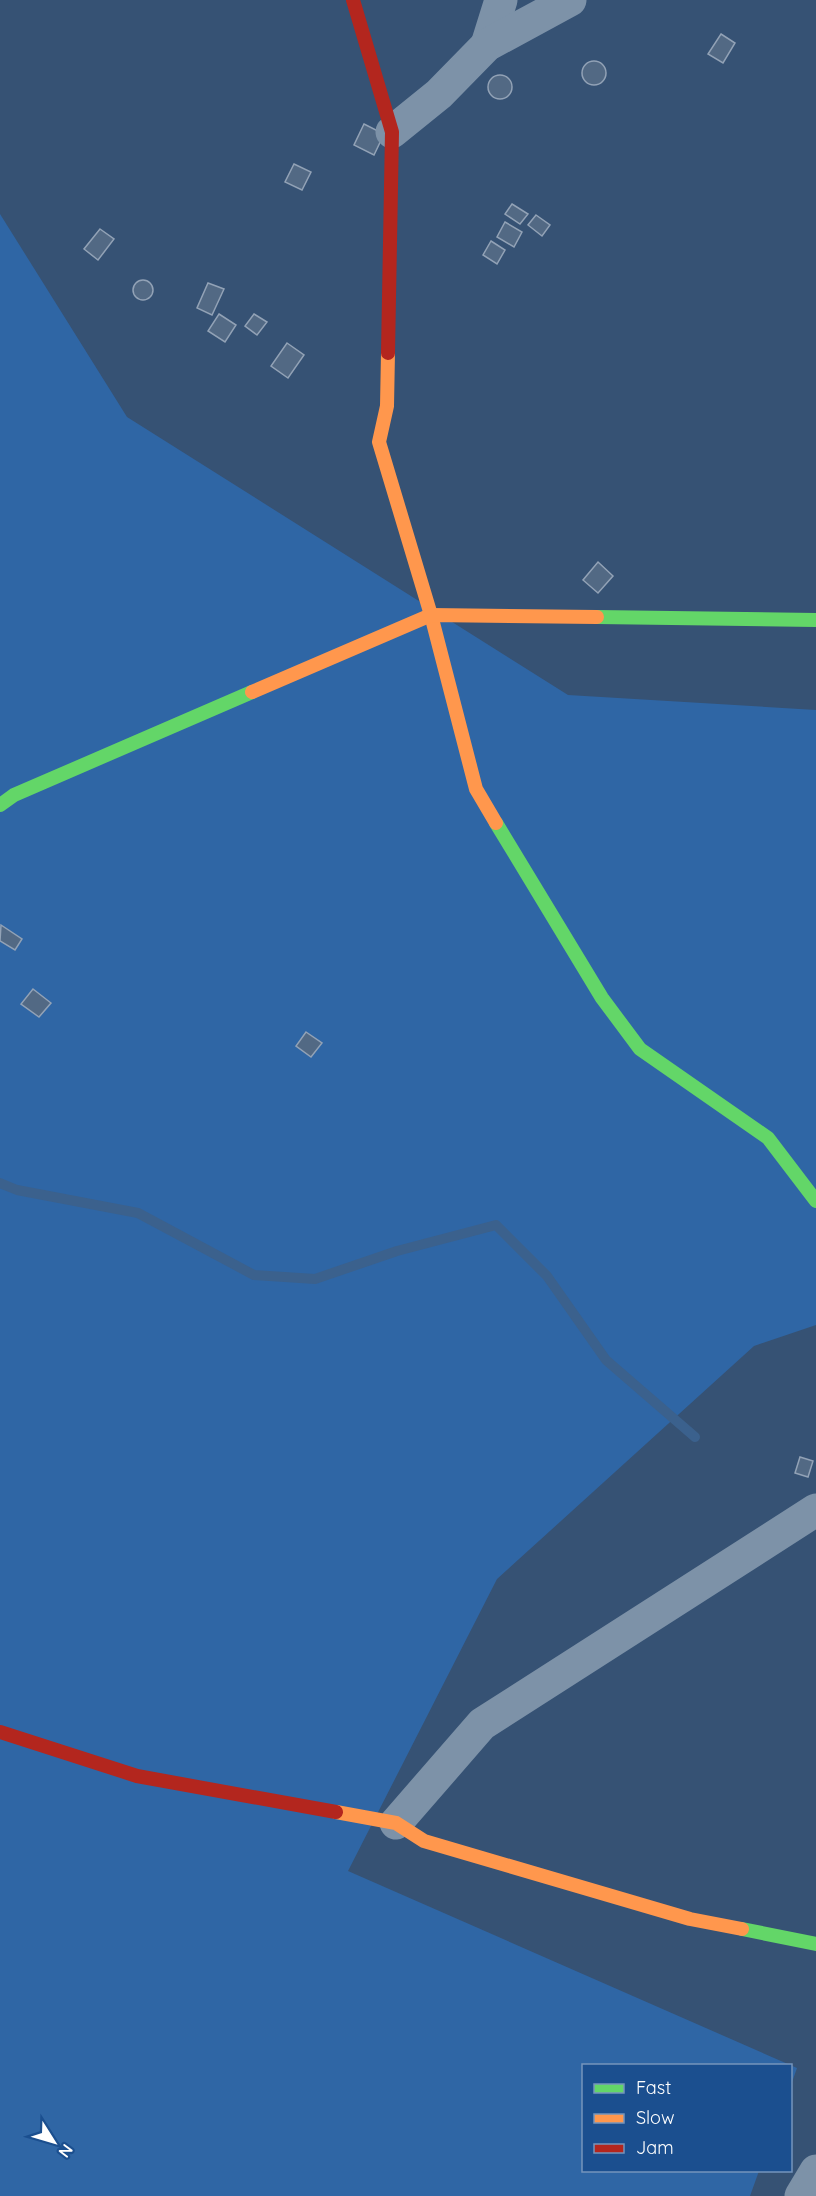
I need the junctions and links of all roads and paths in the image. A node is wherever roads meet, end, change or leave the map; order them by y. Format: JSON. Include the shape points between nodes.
{"nodes":[{"id":1,"x":353,"y":0,"type":"edge"},
{"id":2,"x":501,"y":0,"type":"edge"},
{"id":3,"x":570,"y":0,"type":"edge"},
{"id":4,"x":487,"y":45,"type":"junction"},
{"id":5,"x":392,"y":132,"type":"junction"},
{"id":6,"x":432,"y":615,"type":"junction"},
{"id":7,"x":816,"y":620,"type":"edge"},
{"id":8,"x":0,"y":805,"type":"edge"},
{"id":9,"x":816,"y":1201,"type":"edge"},
{"id":10,"x":816,"y":1510,"type":"edge"},
{"id":11,"x":0,"y":1732,"type":"edge"},
{"id":12,"x":396,"y":1823,"type":"junction"},
{"id":13,"x":816,"y":1944,"type":"edge"},
{"id":14,"x":816,"y":2171,"type":"edge"},
{"id":15,"x":801,"y":2196,"type":"edge"}],
"edges":[{"from":1,"to":5,"type":"street"},
{"from":2,"to":4,"type":"street"},
{"from":3,"to":4,"type":"street"},
{"from":4,"to":5,"type":"street","via":[[439,94]]},
{"from":5,"to":6,"type":"street","via":[[387,406],[379,442]]},
{"from":6,"to":7,"type":"street"},
{"from":6,"to":8,"type":"street","via":[[14,795]]},
{"from":6,"to":9,"type":"street","via":[[476,789],[602,998],[640,1048],[768,1138]]},
{"from":10,"to":12,"type":"street","via":[[482,1724]]},
{"from":11,"to":12,"type":"street","via":[[137,1776]]},
{"from":12,"to":13,"type":"street","via":[[424,1840],[679,1916]]},
{"from":14,"to":15,"type":"street"}]}
